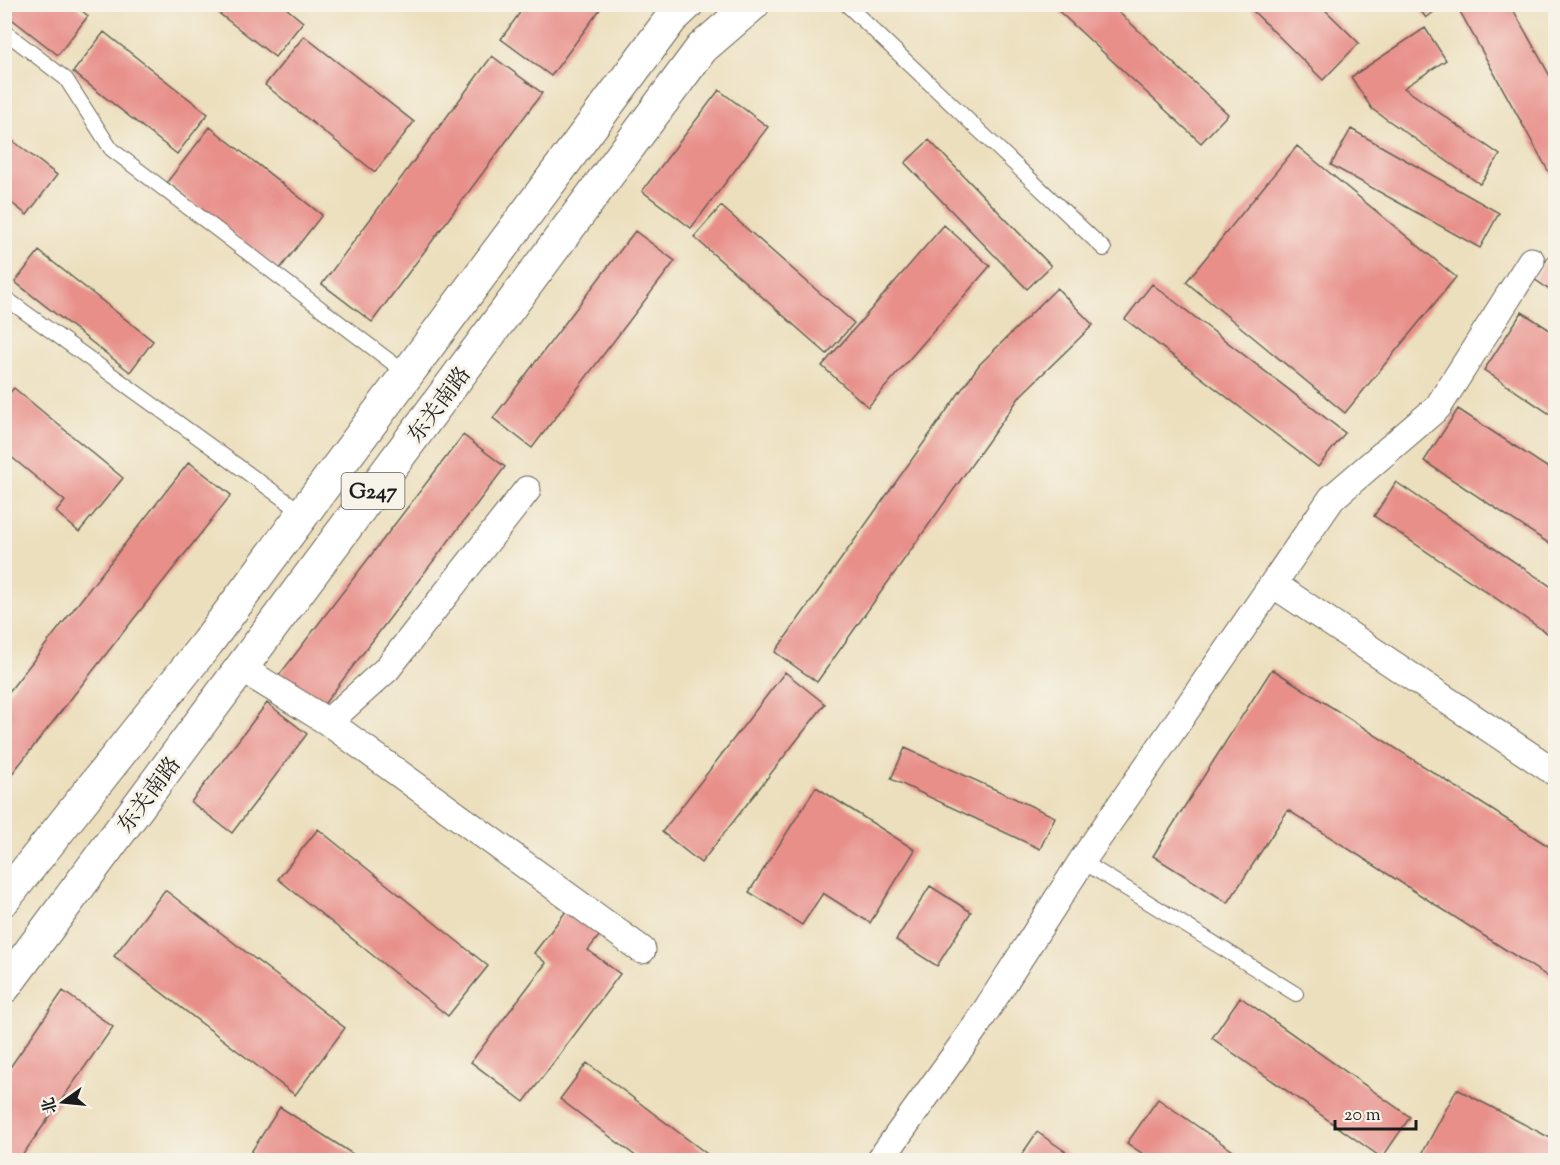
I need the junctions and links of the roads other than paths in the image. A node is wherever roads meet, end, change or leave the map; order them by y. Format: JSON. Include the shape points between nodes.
{"nodes":[{"id":1,"x":687,"y":4,"type":"edge"},
{"id":2,"x":753,"y":4,"type":"edge"},
{"id":3,"x":846,"y":4,"type":"edge"},
{"id":4,"x":4,"y":31,"type":"edge"},
{"id":5,"x":1104,"y":249,"type":"dead end"},
{"id":6,"x":1531,"y":261,"type":"dead end"},
{"id":7,"x":4,"y":297,"type":"edge"},
{"id":8,"x":407,"y":374,"type":"junction"},
{"id":9,"x":527,"y":490,"type":"dead end"},
{"id":10,"x":303,"y":513,"type":"junction"},
{"id":11,"x":1273,"y":584,"type":"junction"},
{"id":12,"x":241,"y":668,"type":"junction"},
{"id":13,"x":328,"y":722,"type":"junction"},
{"id":14,"x":1556,"y":773,"type":"edge"},
{"id":15,"x":1082,"y":861,"type":"junction"},
{"id":16,"x":4,"y":899,"type":"edge"},
{"id":17,"x":642,"y":950,"type":"dead end"},
{"id":18,"x":4,"y":987,"type":"edge"},
{"id":19,"x":1296,"y":994,"type":"dead end"},
{"id":20,"x":880,"y":1161,"type":"edge"}],
"edges":[{"from":1,"to":8,"type":"main road","name":"东关南路","number":"G247","via":[[671,19]]},
{"from":2,"to":12,"type":"main road","name":"东关南路","number":"G247","via":[[702,48]]},
{"from":3,"to":5,"type":"lane"},
{"from":4,"to":8,"type":"lane","via":[[66,79],[111,149]]},
{"from":6,"to":11,"type":"street","via":[[1438,407],[1332,498]]},
{"from":7,"to":10,"type":"lane"},
{"from":8,"to":10,"type":"main road","name":"东关南路","number":"G247"},
{"from":9,"to":13,"type":"street","via":[[387,669]]},
{"from":10,"to":16,"type":"main road","name":"东关南路","number":"G247","via":[[207,643]]},
{"from":11,"to":14,"type":"street"},
{"from":11,"to":15,"type":"street"},
{"from":12,"to":13,"type":"street"},
{"from":12,"to":18,"type":"main road","name":"东关南路","number":"G247"},
{"from":13,"to":17,"type":"street"},
{"from":15,"to":19,"type":"lane"},
{"from":15,"to":20,"type":"street","via":[[976,1026]]}]}
